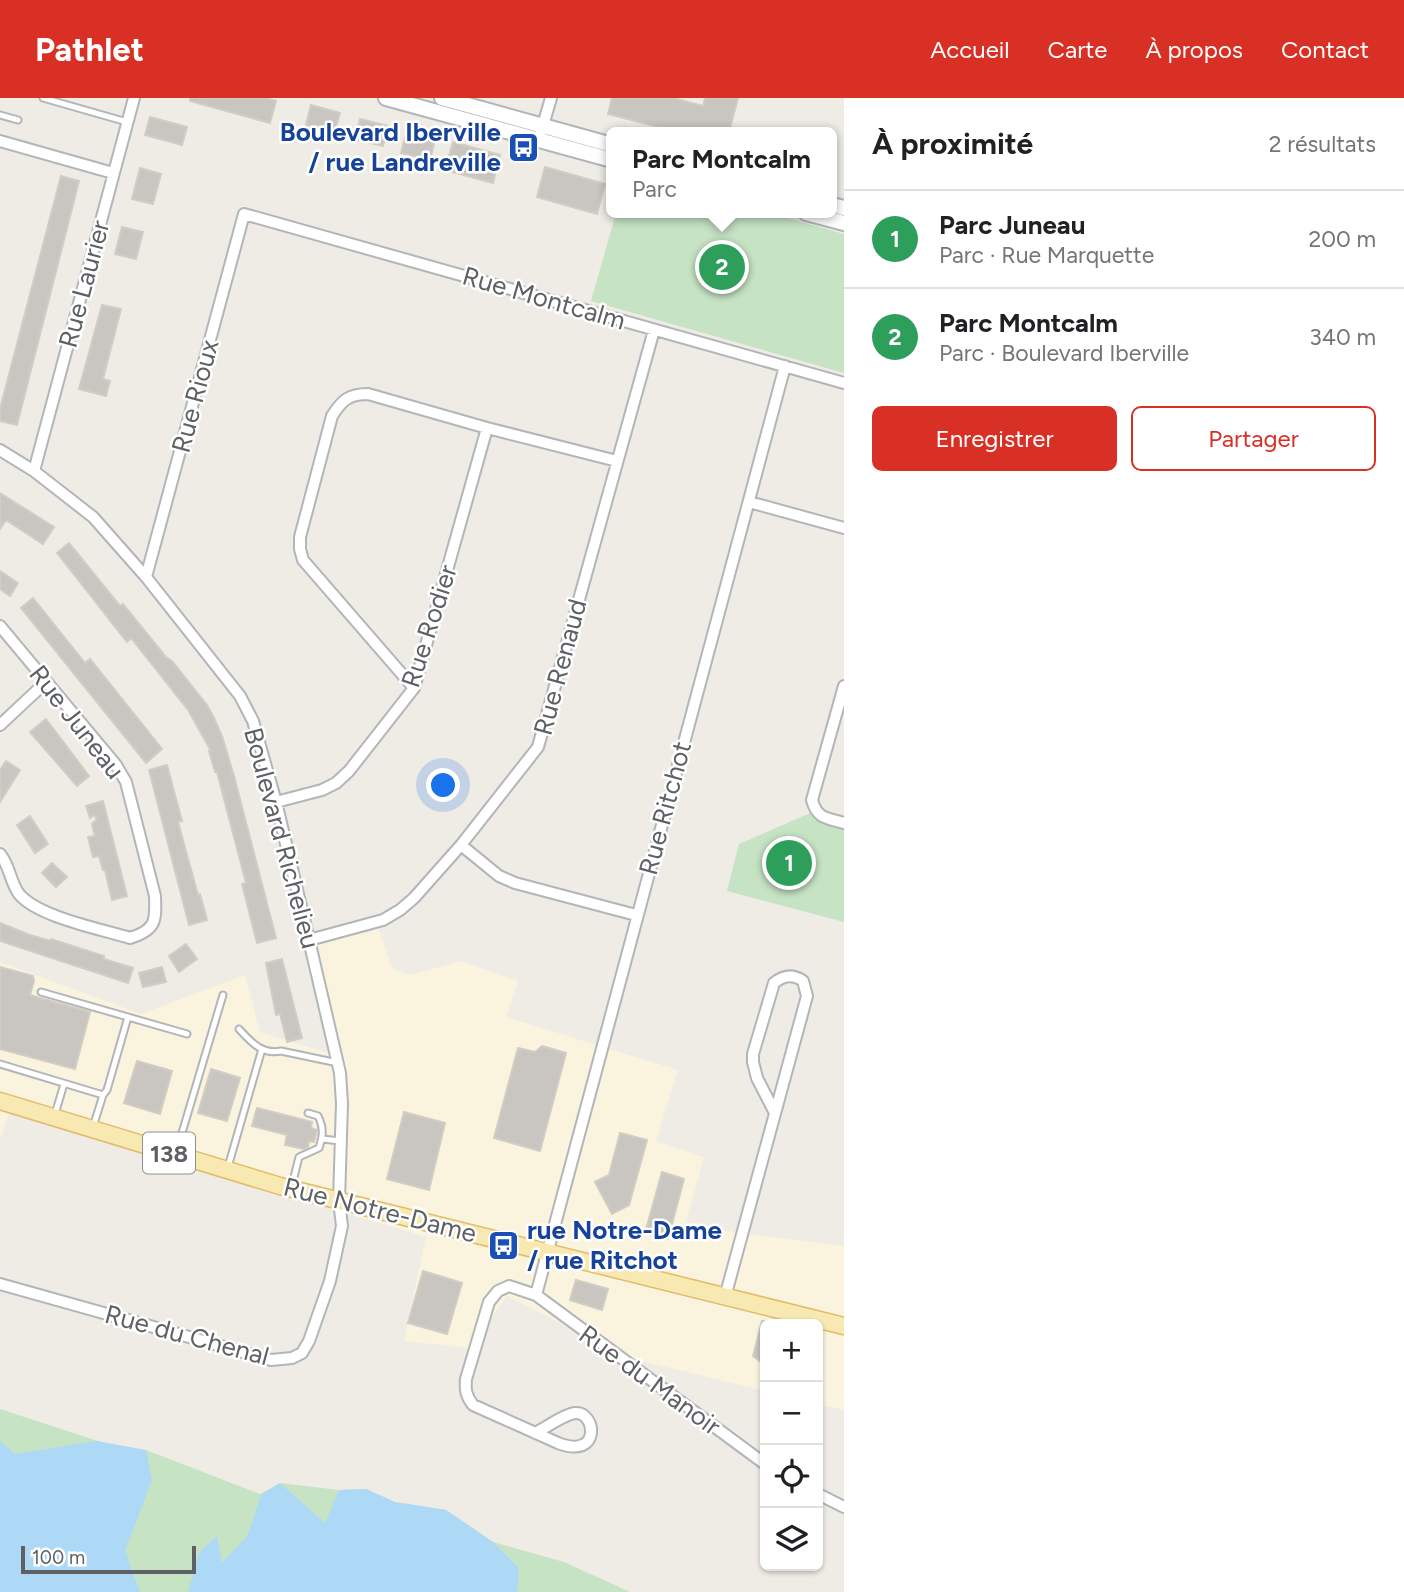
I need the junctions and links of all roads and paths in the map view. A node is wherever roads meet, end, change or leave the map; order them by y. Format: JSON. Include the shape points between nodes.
{"nodes":[{"id":1,"x":43,"y":98,"type":"edge"},
{"id":2,"x":134,"y":98,"type":"edge"},
{"id":3,"x":386,"y":98,"type":"edge"},
{"id":4,"x":442,"y":98,"type":"edge"},
{"id":5,"x":551,"y":98,"type":"edge"},
{"id":6,"x":0,"y":115,"type":"edge"},
{"id":7,"x":18,"y":120,"type":"dead end"},
{"id":8,"x":127,"y":122,"type":"junction"},
{"id":9,"x":541,"y":133,"type":"junction"},
{"id":10,"x":0,"y":141,"type":"edge"},
{"id":11,"x":606,"y":144,"type":"edge"},
{"id":12,"x":606,"y":158,"type":"edge"},
{"id":13,"x":113,"y":173,"type":"junction"},
{"id":14,"x":244,"y":214,"type":"joint"},
{"id":15,"x":825,"y":218,"type":"edge"},
{"id":16,"x":844,"y":223,"type":"edge"},
{"id":17,"x":654,"y":330,"type":"junction"},
{"id":18,"x":785,"y":366,"type":"junction"},
{"id":19,"x":844,"y":383,"type":"edge"},
{"id":20,"x":487,"y":428,"type":"junction"},
{"id":21,"x":0,"y":450,"type":"edge"},
{"id":22,"x":617,"y":461,"type":"junction"},
{"id":23,"x":34,"y":471,"type":"junction"},
{"id":24,"x":749,"y":502,"type":"junction"},
{"id":25,"x":844,"y":528,"type":"edge"},
{"id":26,"x":146,"y":577,"type":"junction"},
{"id":27,"x":0,"y":626,"type":"edge"},
{"id":28,"x":46,"y":682,"type":"junction"},
{"id":29,"x":844,"y":686,"type":"edge"},
{"id":30,"x":414,"y":688,"type":"junction"},
{"id":31,"x":0,"y":725,"type":"edge"},
{"id":32,"x":276,"y":802,"type":"junction"},
{"id":33,"x":844,"y":823,"type":"edge"},
{"id":34,"x":461,"y":845,"type":"junction"},
{"id":35,"x":0,"y":854,"type":"edge"},
{"id":36,"x":636,"y":915,"type":"junction"},
{"id":37,"x":309,"y":940,"type":"junction"},
{"id":38,"x":41,"y":992,"type":"dead end"},
{"id":39,"x":223,"y":995,"type":"dead end"},
{"id":40,"x":128,"y":1017,"type":"junction"},
{"id":41,"x":239,"y":1030,"type":"dead end"},
{"id":42,"x":187,"y":1034,"type":"dead end"},
{"id":43,"x":262,"y":1049,"type":"junction"},
{"id":44,"x":338,"y":1063,"type":"junction"},
{"id":45,"x":0,"y":1064,"type":"edge"},
{"id":46,"x":64,"y":1084,"type":"junction"},
{"id":47,"x":103,"y":1096,"type":"junction"},
{"id":48,"x":0,"y":1101,"type":"edge"},
{"id":49,"x":308,"y":1113,"type":"dead end"},
{"id":50,"x":775,"y":1113,"type":"junction"},
{"id":51,"x":54,"y":1118,"type":"junction"},
{"id":52,"x":92,"y":1130,"type":"junction"},
{"id":53,"x":322,"y":1139,"type":"junction"},
{"id":54,"x":341,"y":1141,"type":"junction"},
{"id":55,"x":175,"y":1154,"type":"junction"},
{"id":56,"x":228,"y":1170,"type":"junction"},
{"id":57,"x":291,"y":1188,"type":"junction"},
{"id":58,"x":339,"y":1201,"type":"junction"},
{"id":59,"x":548,"y":1251,"type":"junction"},
{"id":60,"x":0,"y":1284,"type":"edge"},
{"id":61,"x":536,"y":1295,"type":"junction"},
{"id":62,"x":725,"y":1297,"type":"junction"},
{"id":63,"x":844,"y":1326,"type":"edge"},
{"id":64,"x":535,"y":1433,"type":"junction"},
{"id":65,"x":760,"y":1460,"type":"edge"},
{"id":66,"x":823,"y":1496,"type":"edge"},
{"id":67,"x":844,"y":1507,"type":"edge"}],
"edges":[{"from":1,"to":8,"type":"lane"},
{"from":2,"to":8,"type":"street","name":"Rue Laurier"},
{"from":3,"to":9,"type":"street"},
{"from":4,"to":9,"type":"street"},
{"from":5,"to":9,"type":"street"},
{"from":6,"to":7,"type":"lane"},
{"from":8,"to":13,"type":"street","name":"Rue Laurier"},
{"from":9,"to":11,"type":"street"},
{"from":9,"to":12,"type":"street"},
{"from":10,"to":13,"type":"street"},
{"from":13,"to":23,"type":"street","name":"Rue Laurier"},
{"from":14,"to":17,"type":"street","name":"Rue Montcalm"},
{"from":14,"to":26,"type":"street","name":"Rue Rioux"},
{"from":15,"to":16,"type":"street"},
{"from":17,"to":18,"type":"street","name":"Rue Montcalm"},
{"from":17,"to":22,"type":"street","name":"Rue Renaud"},
{"from":18,"to":19,"type":"street","name":"Rue Montcalm"},
{"from":18,"to":24,"type":"street","name":"Rue Ritchot"},
{"from":20,"to":22,"type":"street"},
{"from":20,"to":30,"type":"street","name":"Rue Rodier"},
{"from":20,"to":30,"type":"street","via":[[369,394],[354,394],[341,402],[332,416],[300,537],[303,560]]},
{"from":21,"to":23,"type":"street","name":"Boulevard Richelieu"},
{"from":22,"to":34,"type":"street","name":"Rue Renaud","via":[[538,747]]},
{"from":23,"to":26,"type":"street","name":"Boulevard Richelieu","via":[[93,517]]},
{"from":24,"to":25,"type":"street"},
{"from":24,"to":36,"type":"street","name":"Rue Ritchot"},
{"from":26,"to":32,"type":"street","name":"Boulevard Richelieu","via":[[240,696],[253,721]]},
{"from":27,"to":28,"type":"street","name":"Rue Juneau"},
{"from":28,"to":31,"type":"street"},
{"from":28,"to":35,"type":"street","name":"Rue Juneau","via":[[125,782],[155,896],[153,925],[130,938],[42,911],[16,890]]},
{"from":29,"to":33,"type":"street","via":[[812,800],[815,811]]},
{"from":30,"to":32,"type":"street","name":"Rue Rodier","via":[[335,783]]},
{"from":32,"to":37,"type":"street","name":"Boulevard Richelieu"},
{"from":34,"to":36,"type":"street","via":[[515,883]]},
{"from":34,"to":37,"type":"street","name":"Rue Renaud","via":[[400,910],[383,920]]},
{"from":36,"to":59,"type":"street","name":"Rue Ritchot"},
{"from":37,"to":44,"type":"street","name":"Boulevard Richelieu"},
{"from":38,"to":40,"type":"lane"},
{"from":39,"to":55,"type":"lane"},
{"from":40,"to":42,"type":"lane"},
{"from":40,"to":47,"type":"lane"},
{"from":41,"to":43,"type":"lane"},
{"from":43,"to":44,"type":"lane"},
{"from":43,"to":56,"type":"lane"},
{"from":44,"to":54,"type":"street","name":"Boulevard Richelieu"},
{"from":45,"to":46,"type":"lane"},
{"from":46,"to":47,"type":"lane"},
{"from":46,"to":51,"type":"lane"},
{"from":47,"to":52,"type":"lane"},
{"from":48,"to":51,"type":"main road","name":"Rue Notre-Dame","number":"138"},
{"from":49,"to":53,"type":"lane","via":[[318,1116]]},
{"from":50,"to":50,"type":"street","via":[[807,996],[803,981],[792,976],[774,983],[753,1054],[757,1078]]},
{"from":50,"to":62,"type":"street"},
{"from":51,"to":52,"type":"main road","name":"Rue Notre-Dame","number":"138"},
{"from":52,"to":55,"type":"main road","name":"Rue Notre-Dame","number":"138"},
{"from":53,"to":54,"type":"lane"},
{"from":53,"to":57,"type":"lane","via":[[318,1148],[299,1157]]},
{"from":54,"to":58,"type":"street","name":"Boulevard Richelieu"},
{"from":55,"to":56,"type":"main road","name":"Rue Notre-Dame","number":"138"},
{"from":56,"to":57,"type":"main road","name":"Rue Notre-Dame","number":"138"},
{"from":57,"to":58,"type":"main road","name":"Rue Notre-Dame","number":"138"},
{"from":58,"to":59,"type":"main road","name":"Rue Notre-Dame","number":"138"},
{"from":58,"to":60,"type":"street","name":"Rue du Chenal","via":[[342,1226],[330,1281],[309,1341],[302,1353],[292,1358],[271,1360]]},
{"from":59,"to":61,"type":"street","name":"Rue Ritchot"},
{"from":59,"to":62,"type":"main road","name":"Rue Notre-Dame","number":"138"},
{"from":61,"to":64,"type":"street","via":[[509,1286],[489,1301],[465,1388],[473,1405]]},
{"from":61,"to":65,"type":"street","name":"Rue du Manoir"},
{"from":62,"to":63,"type":"main road","name":"Rue Notre-Dame","number":"138"},
{"from":64,"to":64,"type":"street","via":[[580,1448],[591,1435],[591,1425],[587,1417],[571,1414]]},
{"from":66,"to":67,"type":"street"}]}
